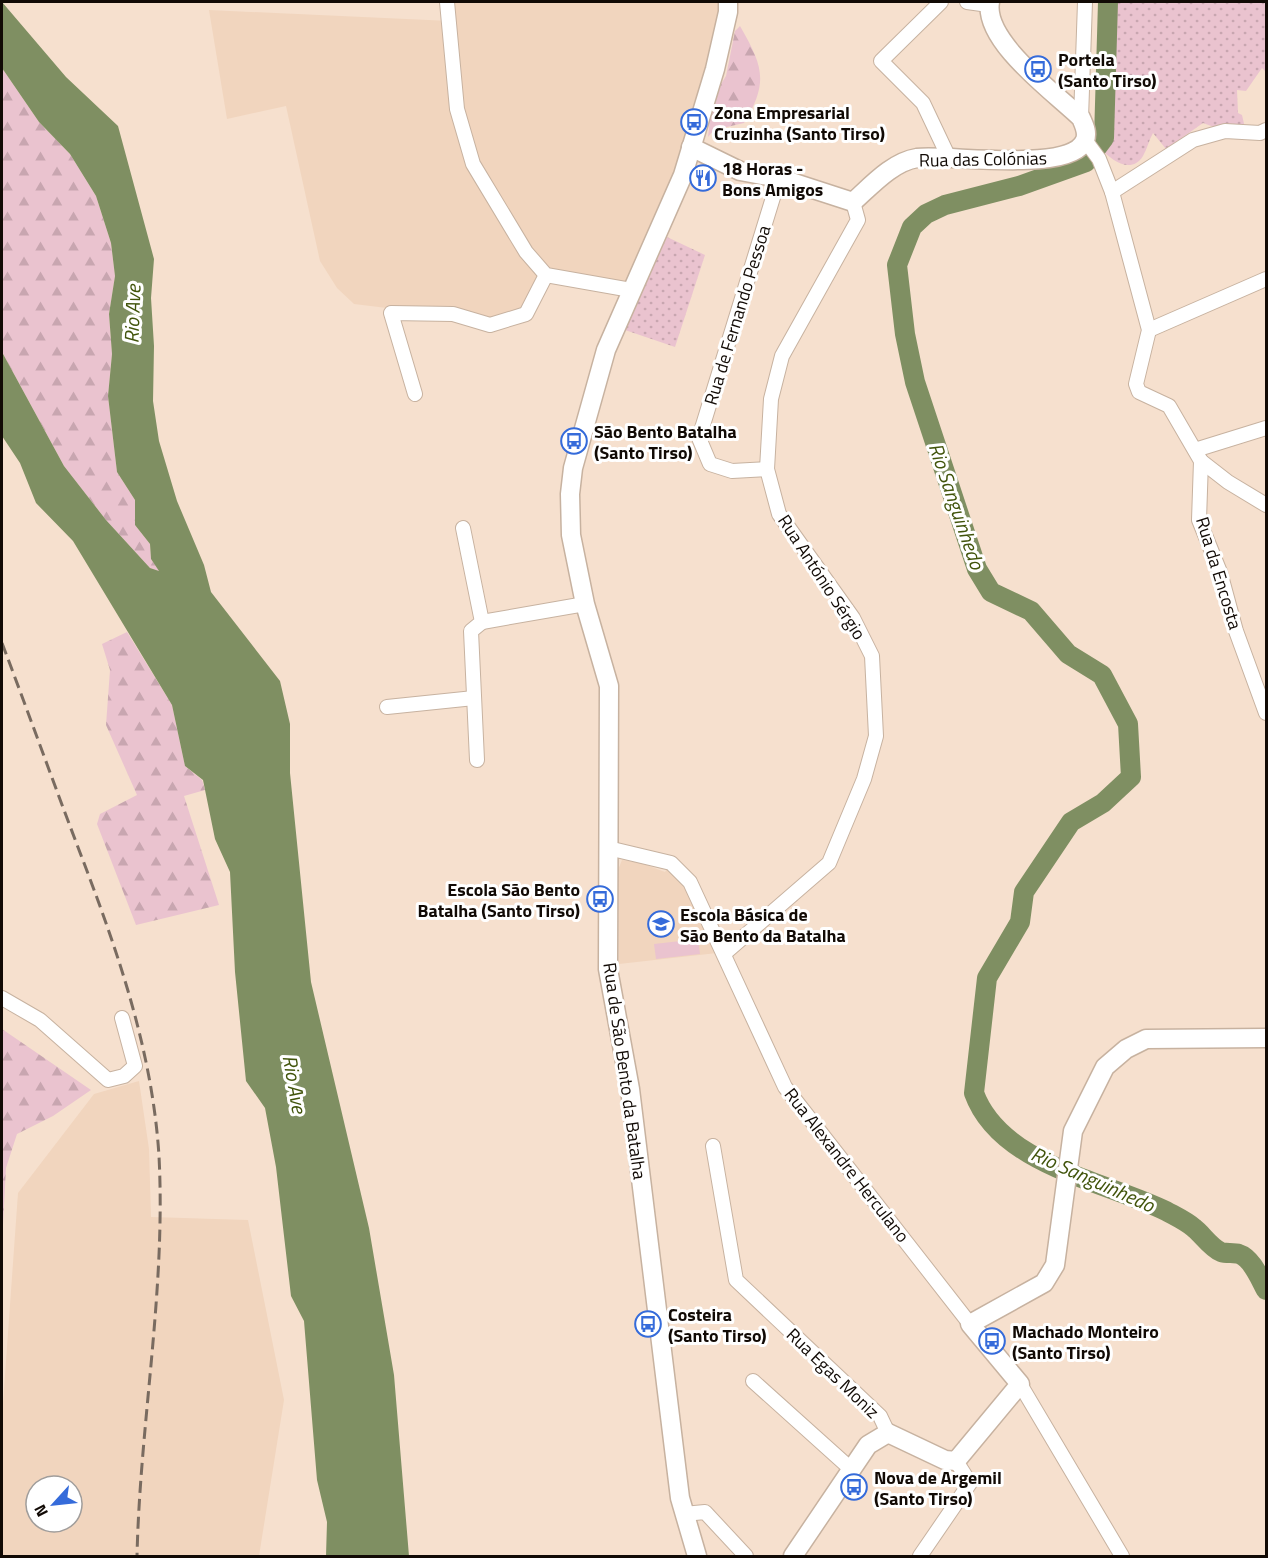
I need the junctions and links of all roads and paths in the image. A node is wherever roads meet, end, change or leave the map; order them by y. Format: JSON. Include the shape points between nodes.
{"nodes":[{"id":1,"x":447,"y":2,"type":"edge"},
{"id":2,"x":728,"y":2,"type":"edge"},
{"id":3,"x":941,"y":2,"type":"edge"},
{"id":4,"x":967,"y":2,"type":"edge"},
{"id":5,"x":1085,"y":2,"type":"edge"},
{"id":6,"x":989,"y":3,"type":"edge"},
{"id":7,"x":1081,"y":118,"type":"junction"},
{"id":8,"x":1266,"y":130,"type":"edge"},
{"id":9,"x":1087,"y":143,"type":"junction"},
{"id":10,"x":691,"y":147,"type":"junction"},
{"id":11,"x":949,"y":158,"type":"junction"},
{"id":12,"x":779,"y":178,"type":"junction"},
{"id":13,"x":1112,"y":192,"type":"junction"},
{"id":14,"x":853,"y":202,"type":"junction"},
{"id":15,"x":546,"y":275,"type":"junction"},
{"id":16,"x":1266,"y":279,"type":"edge"},
{"id":17,"x":632,"y":290,"type":"junction"},
{"id":18,"x":1149,"y":330,"type":"junction"},
{"id":19,"x":415,"y":394,"type":"dead end"},
{"id":20,"x":1266,"y":428,"type":"edge"},
{"id":21,"x":1198,"y":455,"type":"junction"},
{"id":22,"x":767,"y":469,"type":"junction"},
{"id":23,"x":1266,"y":505,"type":"edge"},
{"id":24,"x":463,"y":528,"type":"dead end"},
{"id":25,"x":585,"y":604,"type":"junction"},
{"id":26,"x":482,"y":622,"type":"junction"},
{"id":27,"x":474,"y":699,"type":"junction"},
{"id":28,"x":387,"y":707,"type":"dead end"},
{"id":29,"x":1266,"y":713,"type":"edge"},
{"id":30,"x":477,"y":760,"type":"dead end"},
{"id":31,"x":608,"y":848,"type":"junction"},
{"id":32,"x":725,"y":953,"type":"junction"},
{"id":33,"x":2,"y":998,"type":"edge"},
{"id":34,"x":122,"y":1018,"type":"dead end"},
{"id":35,"x":1266,"y":1038,"type":"edge"},
{"id":36,"x":713,"y":1146,"type":"dead end"},
{"id":37,"x":970,"y":1324,"type":"junction"},
{"id":38,"x":753,"y":1381,"type":"dead end"},
{"id":39,"x":1020,"y":1383,"type":"junction"},
{"id":40,"x":888,"y":1433,"type":"junction"},
{"id":41,"x":956,"y":1461,"type":"junction"},
{"id":42,"x":852,"y":1470,"type":"junction"},
{"id":43,"x":684,"y":1514,"type":"junction"},
{"id":44,"x":697,"y":1557,"type":"edge"},
{"id":45,"x":746,"y":1557,"type":"edge"},
{"id":46,"x":793,"y":1557,"type":"edge"},
{"id":47,"x":920,"y":1557,"type":"edge"},
{"id":48,"x":1122,"y":1557,"type":"edge"}],
"edges":[{"from":1,"to":15,"type":"street","via":[[457,109],[473,164],[526,252]]},
{"from":2,"to":10,"type":"street","name":"Rua de São Bento da Batalha","via":[[715,69]]},
{"from":3,"to":11,"type":"street","via":[[881,61],[923,103]]},
{"from":4,"to":6,"type":"street"},
{"from":5,"to":7,"type":"street"},
{"from":6,"to":7,"type":"street","via":[[993,27],[1006,47]]},
{"from":7,"to":9,"type":"street"},
{"from":8,"to":13,"type":"street","via":[[1226,131],[1193,140]]},
{"from":9,"to":11,"type":"street","name":"Rua das Colónias","via":[[1050,159]]},
{"from":9,"to":13,"type":"street","via":[[1099,159]]},
{"from":10,"to":12,"type":"street","via":[[740,171]]},
{"from":10,"to":17,"type":"street","name":"Rua de São Bento da Batalha","via":[[683,175]]},
{"from":11,"to":14,"type":"street","name":"Rua das Colónias","via":[[902,163]]},
{"from":12,"to":14,"type":"street"},
{"from":12,"to":22,"type":"street","name":"Rua de Fernando Pessoa","via":[[699,438],[710,464],[732,471]]},
{"from":13,"to":18,"type":"street"},
{"from":14,"to":22,"type":"street","name":"Rua António Sérgio","via":[[858,220],[782,356],[771,399]]},
{"from":15,"to":17,"type":"street"},
{"from":15,"to":19,"type":"street","via":[[526,314],[490,325],[453,314],[392,314]]},
{"from":16,"to":18,"type":"street"},
{"from":17,"to":25,"type":"street","name":"Rua de São Bento da Batalha","via":[[606,350],[573,468],[571,535]]},
{"from":18,"to":21,"type":"street","via":[[1136,384],[1139,392],[1169,406]]},
{"from":20,"to":21,"type":"street"},
{"from":21,"to":23,"type":"street","via":[[1228,482]]},
{"from":21,"to":29,"type":"street","name":"Rua da Encosta","via":[[1199,520]]},
{"from":22,"to":32,"type":"street","name":"Rua António Sérgio","via":[[779,514],[853,618],[872,656],[876,736],[864,779],[829,863]]},
{"from":24,"to":26,"type":"street"},
{"from":25,"to":26,"type":"street"},
{"from":25,"to":31,"type":"street","name":"Rua de São Bento da Batalha","via":[[609,686]]},
{"from":26,"to":27,"type":"street","via":[[471,631]]},
{"from":27,"to":28,"type":"street"},
{"from":27,"to":30,"type":"street"},
{"from":31,"to":32,"type":"street","name":"Rua Alexandre Herculano","via":[[671,863],[690,882]]},
{"from":31,"to":43,"type":"street","name":"Rua de São Bento da Batalha","via":[[608,969],[630,1089]]},
{"from":32,"to":37,"type":"street","name":"Rua Alexandre Herculano","via":[[785,1087]]},
{"from":33,"to":34,"type":"street","via":[[40,1020],[108,1080],[124,1076],[135,1066]]},
{"from":35,"to":37,"type":"street","via":[[1146,1039],[1126,1049],[1105,1067],[1073,1131],[1055,1265],[1044,1283]]},
{"from":36,"to":40,"type":"street","name":"Rua Egas Moniz","via":[[736,1280],[880,1416]]},
{"from":37,"to":39,"type":"street"},
{"from":38,"to":42,"type":"street"},
{"from":39,"to":41,"type":"street"},
{"from":39,"to":48,"type":"street"},
{"from":40,"to":41,"type":"street","name":"Rua Egas Moniz","via":[[945,1460]]},
{"from":40,"to":42,"type":"street","via":[[868,1445]]},
{"from":41,"to":47,"type":"street","via":[[970,1483]]},
{"from":42,"to":46,"type":"street"},
{"from":43,"to":44,"type":"street","name":"Rua de São Bento da Batalha"},
{"from":43,"to":45,"type":"street","via":[[705,1512]]}]}
